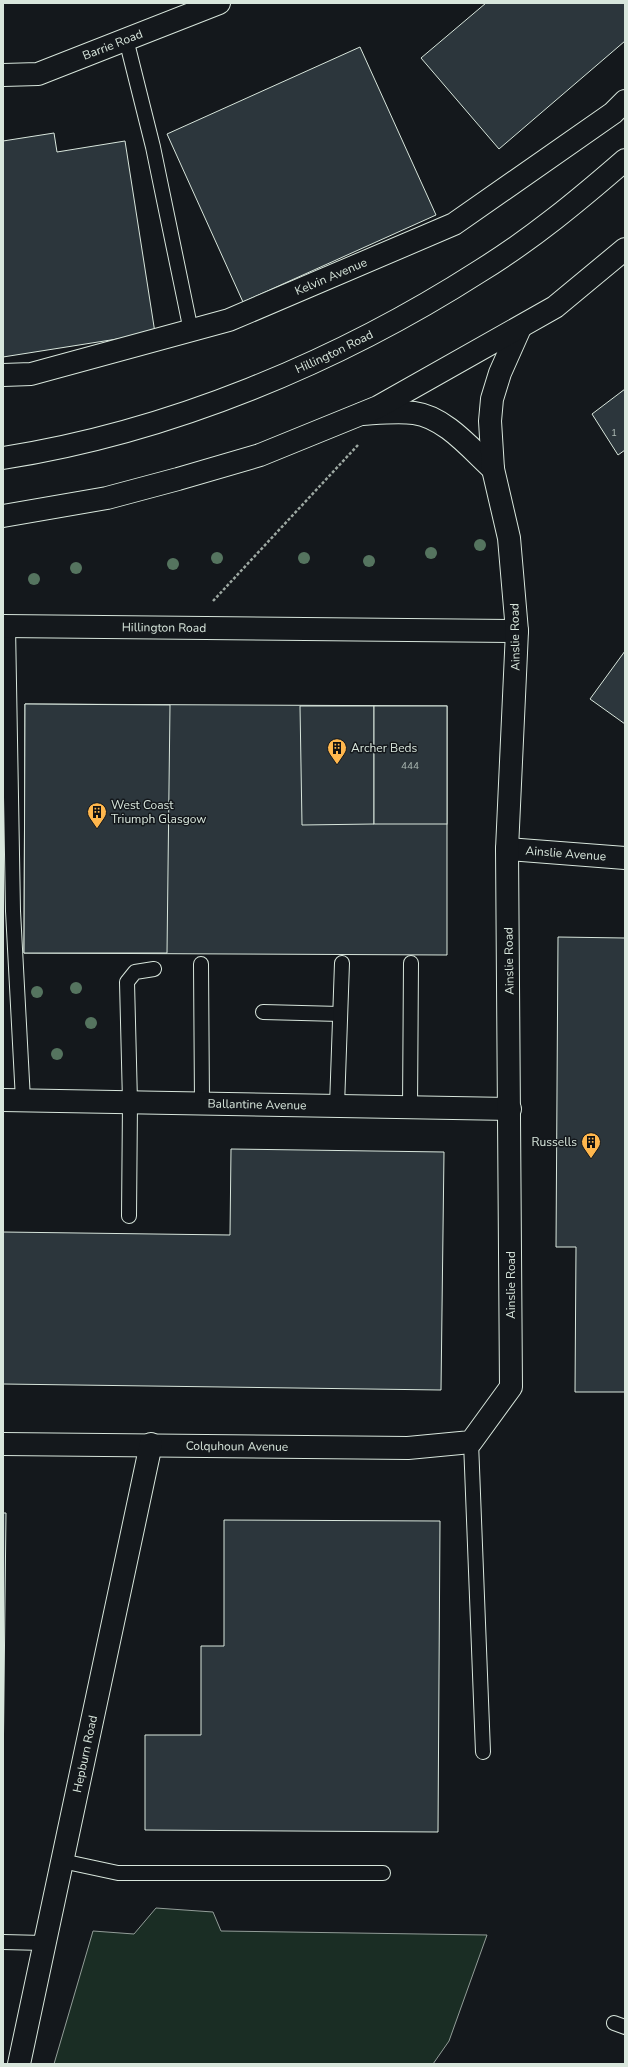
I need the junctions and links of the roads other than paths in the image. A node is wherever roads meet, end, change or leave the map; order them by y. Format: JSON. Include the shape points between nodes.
{"nodes":[{"id":1,"x":219,"y":3,"type":"edge"},
{"id":2,"x":126,"y":39,"type":"junction"},
{"id":3,"x":3,"y":75,"type":"edge"},
{"id":4,"x":625,"y":101,"type":"edge"},
{"id":5,"x":625,"y":160,"type":"edge"},
{"id":6,"x":625,"y":249,"type":"edge"},
{"id":7,"x":520,"y":328,"type":"junction"},
{"id":8,"x":191,"y":330,"type":"junction"},
{"id":9,"x":3,"y":375,"type":"edge"},
{"id":10,"x":362,"y":414,"type":"junction"},
{"id":11,"x":3,"y":458,"type":"edge"},
{"id":12,"x":494,"y":469,"type":"junction"},
{"id":13,"x":3,"y":516,"type":"edge"},
{"id":14,"x":5,"y":626,"type":"edge"},
{"id":15,"x":517,"y":631,"type":"junction"},
{"id":16,"x":507,"y":849,"type":"junction"},
{"id":17,"x":625,"y":858,"type":"edge"},
{"id":18,"x":411,"y":962,"type":"dead end"},
{"id":19,"x":201,"y":964,"type":"dead end"},
{"id":20,"x":342,"y":964,"type":"dead end"},
{"id":21,"x":154,"y":970,"type":"dead end"},
{"id":22,"x":263,"y":1012,"type":"dead end"},
{"id":23,"x":340,"y":1014,"type":"junction"},
{"id":24,"x":13,"y":1100,"type":"edge"},
{"id":25,"x":130,"y":1102,"type":"junction"},
{"id":26,"x":202,"y":1103,"type":"junction"},
{"id":27,"x":337,"y":1106,"type":"junction"},
{"id":28,"x":410,"y":1108,"type":"junction"},
{"id":29,"x":510,"y":1109,"type":"junction"},
{"id":30,"x":129,"y":1216,"type":"dead end"},
{"id":31,"x":471,"y":1442,"type":"junction"},
{"id":32,"x":3,"y":1444,"type":"edge"},
{"id":33,"x":151,"y":1444,"type":"junction"},
{"id":34,"x":483,"y":1752,"type":"dead end"},
{"id":35,"x":62,"y":1861,"type":"junction"},
{"id":36,"x":383,"y":1873,"type":"dead end"},
{"id":37,"x":3,"y":1942,"type":"edge"},
{"id":38,"x":44,"y":1943,"type":"junction"},
{"id":39,"x":19,"y":2064,"type":"edge"}],
"edges":[{"from":1,"to":2,"type":"street","name":"Barrie Road"},
{"from":2,"to":3,"type":"street","name":"Barrie Road","via":[[38,74]]},
{"from":2,"to":8,"type":"lane","via":[[154,147]]},
{"from":4,"to":8,"type":"street","name":"Kelvin Avenue","via":[[613,113],[454,224],[229,320]]},
{"from":5,"to":11,"type":"street","name":"Hillington Road","via":[[528,239],[481,271],[409,313],[309,364],[175,416],[105,437]]},
{"from":6,"to":7,"type":"street","via":[[555,307]]},
{"from":7,"to":10,"type":"street"},
{"from":7,"to":12,"type":"street","name":"Ainslie Road","via":[[500,373],[492,399],[490,421]]},
{"from":8,"to":9,"type":"street","name":"Kelvin Avenue","via":[[31,374]]},
{"from":10,"to":12,"type":"street","via":[[415,413],[433,420],[449,429]]},
{"from":10,"to":13,"type":"street","via":[[260,455],[178,479],[107,498]]},
{"from":12,"to":15,"type":"street","name":"Ainslie Road","via":[[509,538]]},
{"from":14,"to":15,"type":"street","name":"Hillington Road"},
{"from":14,"to":24,"type":"lane","via":[[13,911]]},
{"from":15,"to":16,"type":"street","name":"Ainslie Road"},
{"from":16,"to":17,"type":"street","name":"Ainslie Avenue"},
{"from":16,"to":29,"type":"street","name":"Ainslie Road"},
{"from":18,"to":28,"type":"lane"},
{"from":19,"to":26,"type":"lane"},
{"from":20,"to":23,"type":"lane"},
{"from":21,"to":25,"type":"lane","via":[[135,972],[127,982]]},
{"from":22,"to":23,"type":"lane"},
{"from":23,"to":27,"type":"lane"},
{"from":24,"to":25,"type":"street","name":"Ballantine Avenue"},
{"from":25,"to":26,"type":"street","name":"Ballantine Avenue"},
{"from":25,"to":30,"type":"lane"},
{"from":26,"to":27,"type":"street","name":"Ballantine Avenue"},
{"from":27,"to":28,"type":"street","name":"Ballantine Avenue"},
{"from":28,"to":29,"type":"street","name":"Ballantine Avenue"},
{"from":29,"to":31,"type":"street","name":"Ainslie Road","via":[[511,1387]]},
{"from":31,"to":33,"type":"street","name":"Colquhoun Avenue","via":[[408,1448]]},
{"from":31,"to":34,"type":"lane"},
{"from":32,"to":33,"type":"street","name":"Colquhoun Avenue"},
{"from":33,"to":35,"type":"street","name":"Hepburn Road"},
{"from":35,"to":36,"type":"lane","via":[[118,1872]]},
{"from":35,"to":38,"type":"street","name":"Hepburn Road"},
{"from":37,"to":38,"type":"lane"},
{"from":38,"to":39,"type":"street","name":"Hepburn Road"}]}
